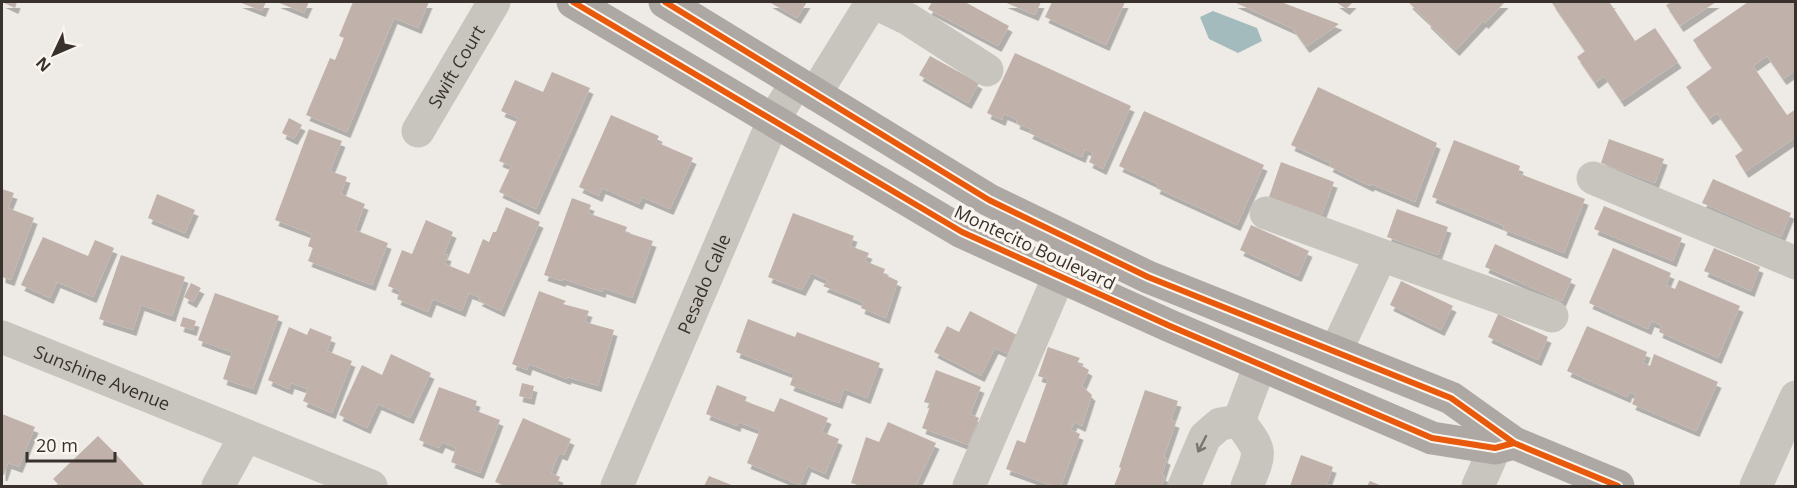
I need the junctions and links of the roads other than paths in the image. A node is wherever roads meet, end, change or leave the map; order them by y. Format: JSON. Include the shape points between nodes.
{"nodes":[{"id":1,"x":495,"y":2,"type":"edge"},
{"id":2,"x":573,"y":2,"type":"edge"},
{"id":3,"x":665,"y":2,"type":"edge"},
{"id":4,"x":873,"y":2,"type":"edge"},
{"id":5,"x":987,"y":70,"type":"dead end"},
{"id":6,"x":805,"y":89,"type":"junction"},
{"id":7,"x":774,"y":119,"type":"junction"},
{"id":8,"x":418,"y":131,"type":"dead end"},
{"id":9,"x":1593,"y":178,"type":"dead end"},
{"id":10,"x":1266,"y":213,"type":"dead end"},
{"id":11,"x":1381,"y":255,"type":"junction"},
{"id":12,"x":1796,"y":263,"type":"edge"},
{"id":13,"x":1059,"y":276,"type":"junction"},
{"id":14,"x":1552,"y":316,"type":"dead end"},
{"id":15,"x":2,"y":337,"type":"edge"},
{"id":16,"x":1336,"y":351,"type":"junction"},
{"id":17,"x":1260,"y":365,"type":"junction"},
{"id":18,"x":1796,"y":397,"type":"edge"},
{"id":19,"x":1239,"y":421,"type":"junction"},
{"id":20,"x":245,"y":437,"type":"junction"},
{"id":21,"x":1504,"y":446,"type":"junction"},
{"id":22,"x":218,"y":486,"type":"edge"},
{"id":23,"x":371,"y":486,"type":"edge"},
{"id":24,"x":617,"y":486,"type":"edge"},
{"id":25,"x":969,"y":486,"type":"edge"},
{"id":26,"x":1184,"y":486,"type":"edge"},
{"id":27,"x":1247,"y":486,"type":"edge"},
{"id":28,"x":1478,"y":486,"type":"edge"},
{"id":29,"x":1618,"y":486,"type":"edge"},
{"id":30,"x":1756,"y":486,"type":"edge"}],
"edges":[{"from":1,"to":8,"type":"street","name":"Swift Court"},
{"from":2,"to":7,"type":"main road","name":"Montecito Boulevard"},
{"from":3,"to":6,"type":"main road","name":"Montecito Boulevard"},
{"from":4,"to":5,"type":"street","via":[[908,19]]},
{"from":4,"to":6,"type":"street","name":"Pesado Calle"},
{"from":6,"to":7,"type":"street","name":"Pesado Calle"},
{"from":6,"to":16,"type":"main road","name":"Montecito Boulevard","via":[[989,200],[1148,276]]},
{"from":7,"to":13,"type":"main road","name":"Montecito Boulevard","via":[[962,232]]},
{"from":7,"to":24,"type":"street","name":"Pesado Calle"},
{"from":9,"to":12,"type":"street"},
{"from":10,"to":11,"type":"street"},
{"from":11,"to":14,"type":"street"},
{"from":11,"to":16,"type":"street"},
{"from":13,"to":17,"type":"main road","name":"Montecito Boulevard"},
{"from":13,"to":25,"type":"street"},
{"from":15,"to":20,"type":"street","name":"Sunshine Avenue"},
{"from":16,"to":21,"type":"main road","name":"Montecito Boulevard","via":[[1451,398]]},
{"from":17,"to":19,"type":"street"},
{"from":17,"to":21,"type":"main road","name":"Montecito Boulevard","via":[[1432,438]]},
{"from":18,"to":30,"type":"street"},
{"from":19,"to":26,"type":"street","one_way":true,"via":[[1220,424],[1205,437]]},
{"from":19,"to":27,"type":"street","via":[[1257,446],[1257,462]]},
{"from":20,"to":22,"type":"street"},
{"from":20,"to":23,"type":"street","name":"Sunshine Avenue"},
{"from":21,"to":28,"type":"street"},
{"from":21,"to":29,"type":"main road","name":"Montecito Boulevard"}]}
